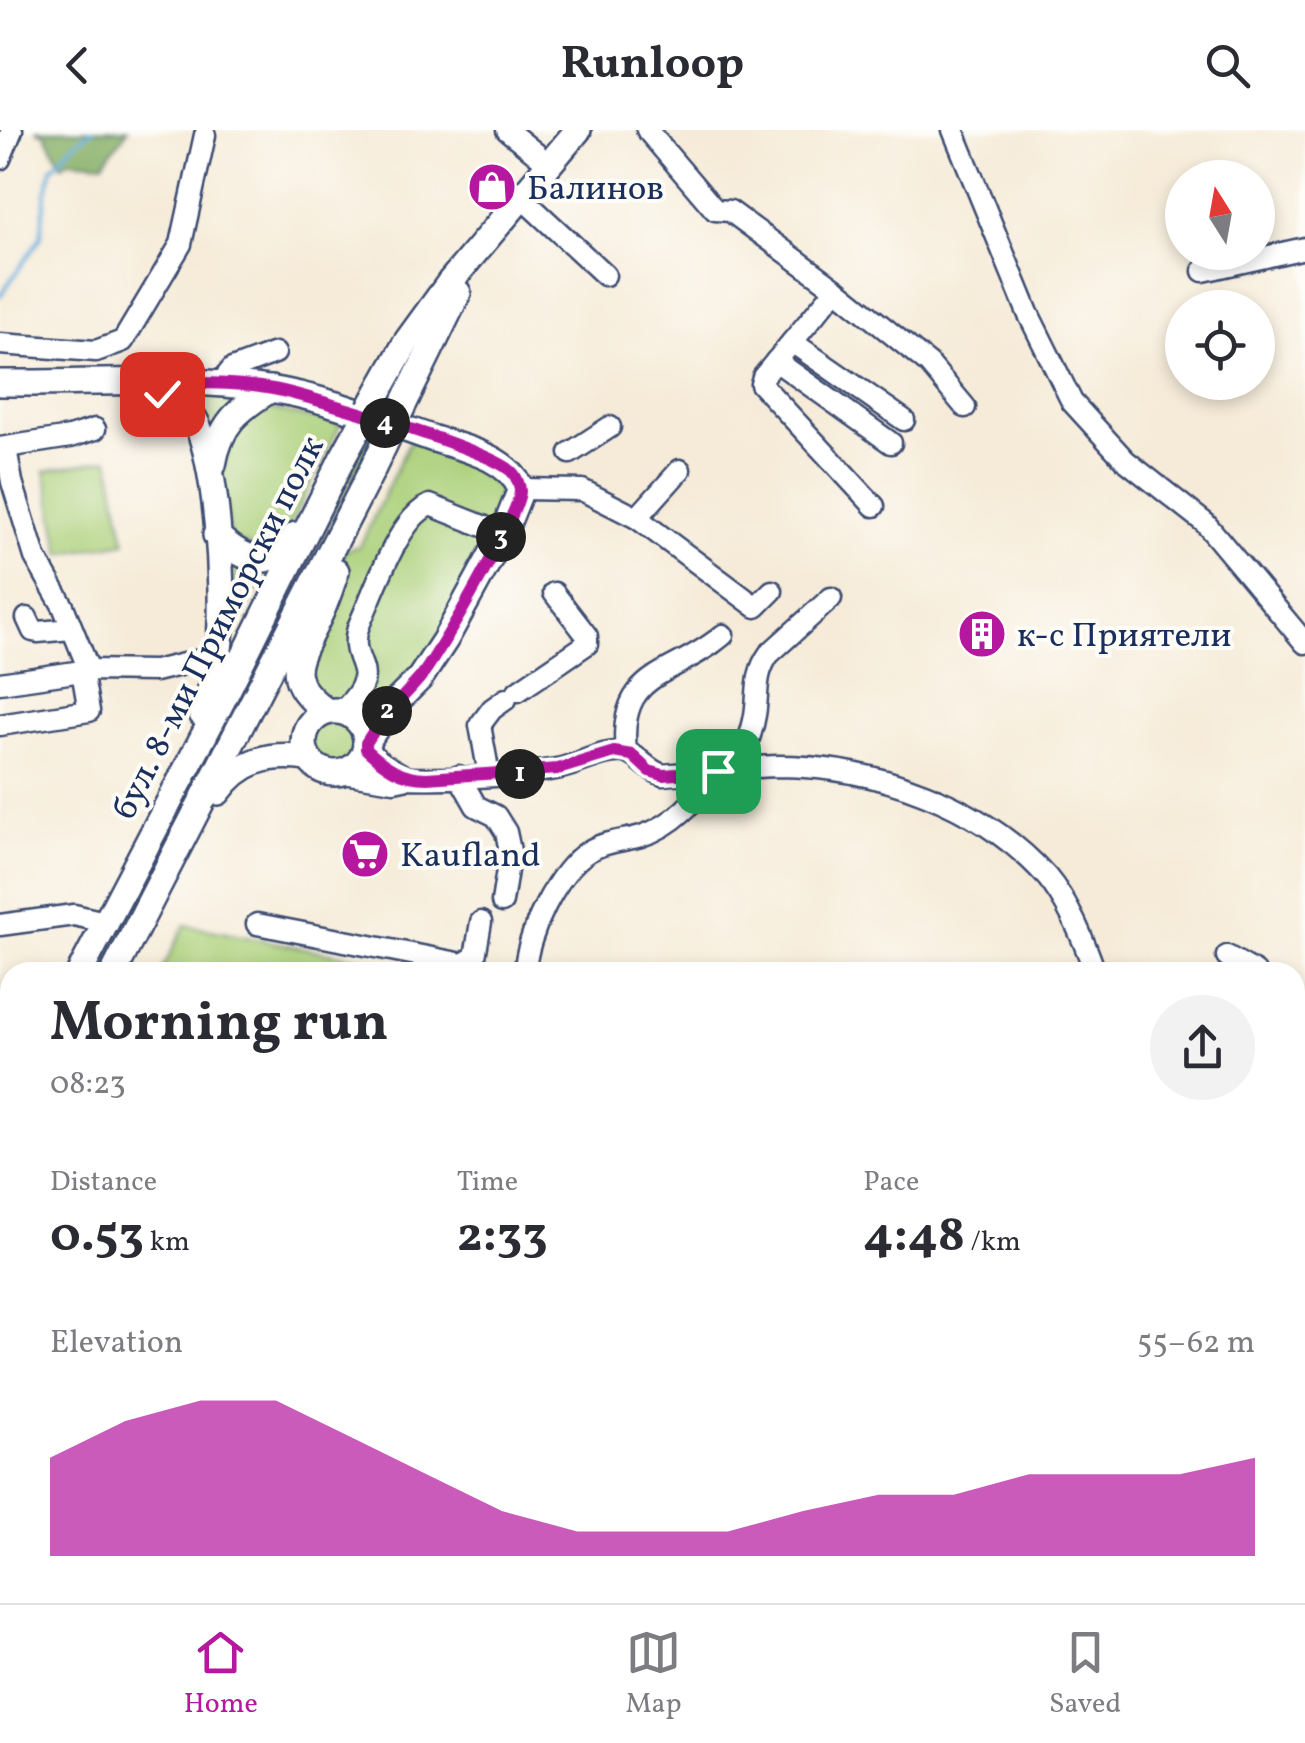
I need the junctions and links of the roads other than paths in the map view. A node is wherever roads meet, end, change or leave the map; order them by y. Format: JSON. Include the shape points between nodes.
{"nodes":[{"id":1,"x":12,"y":130,"type":"edge"},
{"id":2,"x":507,"y":130,"type":"edge"},
{"id":3,"x":578,"y":130,"type":"edge"},
{"id":4,"x":647,"y":130,"type":"edge"},
{"id":5,"x":953,"y":130,"type":"edge"},
{"id":6,"x":205,"y":135,"type":"dead end"},
{"id":7,"x":0,"y":159,"type":"edge"},
{"id":8,"x":549,"y":164,"type":"junction"},
{"id":9,"x":521,"y":197,"type":"junction"},
{"id":10,"x":499,"y":224,"type":"junction"},
{"id":11,"x":1305,"y":248,"type":"edge"},
{"id":12,"x":1203,"y":271,"type":"dead end"},
{"id":13,"x":606,"y":274,"type":"dead end"},
{"id":14,"x":836,"y":289,"type":"junction"},
{"id":15,"x":792,"y":342,"type":"junction"},
{"id":16,"x":0,"y":344,"type":"edge"},
{"id":17,"x":275,"y":353,"type":"dead end"},
{"id":18,"x":776,"y":361,"type":"junction"},
{"id":19,"x":0,"y":383,"type":"edge"},
{"id":20,"x":136,"y":384,"type":"junction"},
{"id":21,"x":212,"y":384,"type":"junction"},
{"id":22,"x":271,"y":389,"type":"junction"},
{"id":23,"x":965,"y":407,"type":"dead end"},
{"id":24,"x":904,"y":420,"type":"dead end"},
{"id":25,"x":610,"y":427,"type":"dead end"},
{"id":26,"x":95,"y":429,"type":"dead end"},
{"id":27,"x":213,"y":437,"type":"junction"},
{"id":28,"x":891,"y":443,"type":"dead end"},
{"id":29,"x":3,"y":448,"type":"edge"},
{"id":30,"x":570,"y":453,"type":"dead end"},
{"id":31,"x":680,"y":470,"type":"dead end"},
{"id":32,"x":367,"y":480,"type":"junction"},
{"id":33,"x":521,"y":489,"type":"junction"},
{"id":34,"x":322,"y":498,"type":"junction"},
{"id":35,"x":874,"y":506,"type":"dead end"},
{"id":36,"x":637,"y":518,"type":"junction"},
{"id":37,"x":503,"y":534,"type":"junction"},
{"id":38,"x":216,"y":535,"type":"junction"},
{"id":39,"x":772,"y":590,"type":"dead end"},
{"id":40,"x":554,"y":593,"type":"dead end"},
{"id":41,"x":832,"y":598,"type":"dead end"},
{"id":42,"x":28,"y":618,"type":"dead end"},
{"id":43,"x":72,"y":629,"type":"junction"},
{"id":44,"x":723,"y":635,"type":"dead end"},
{"id":45,"x":1305,"y":643,"type":"edge"},
{"id":46,"x":217,"y":656,"type":"junction"},
{"id":47,"x":86,"y":670,"type":"junction"},
{"id":48,"x":0,"y":683,"type":"edge"},
{"id":49,"x":399,"y":698,"type":"junction"},
{"id":50,"x":339,"y":713,"type":"junction"},
{"id":51,"x":0,"y":724,"type":"edge"},
{"id":52,"x":366,"y":746,"type":"junction"},
{"id":53,"x":626,"y":752,"type":"junction"},
{"id":54,"x":307,"y":758,"type":"junction"},
{"id":55,"x":728,"y":770,"type":"junction"},
{"id":56,"x":343,"y":772,"type":"junction"},
{"id":57,"x":459,"y":776,"type":"junction"},
{"id":58,"x":489,"y":776,"type":"junction"},
{"id":59,"x":408,"y":778,"type":"junction"},
{"id":60,"x":164,"y":808,"type":"junction"},
{"id":61,"x":502,"y":902,"type":"dead end"},
{"id":62,"x":106,"y":922,"type":"junction"},
{"id":63,"x":481,"y":922,"type":"dead end"},
{"id":64,"x":0,"y":924,"type":"edge"},
{"id":65,"x":257,"y":924,"type":"dead end"},
{"id":66,"x":129,"y":942,"type":"junction"},
{"id":67,"x":1227,"y":956,"type":"dead end"},
{"id":68,"x":85,"y":962,"type":"edge"},
{"id":69,"x":119,"y":962,"type":"edge"},
{"id":70,"x":453,"y":962,"type":"edge"},
{"id":71,"x":466,"y":962,"type":"edge"},
{"id":72,"x":526,"y":962,"type":"edge"},
{"id":73,"x":1091,"y":962,"type":"edge"},
{"id":74,"x":1238,"y":962,"type":"edge"}],
"edges":[{"from":1,"to":7,"type":"street"},
{"from":2,"to":8,"type":"street"},
{"from":3,"to":8,"type":"main road","name":"бул. 8-ми Приморски полк"},
{"from":4,"to":14,"type":"street","via":[[715,210],[730,211]]},
{"from":5,"to":45,"type":"street","via":[[1072,402],[1125,460],[1204,522]]},
{"from":6,"to":16,"type":"street","via":[[181,244],[123,342],[96,351]]},
{"from":8,"to":9,"type":"main road","name":"бул. 8-ми Приморски полк"},
{"from":9,"to":10,"type":"main road","name":"бул. 8-ми Приморски полк"},
{"from":9,"to":13,"type":"street"},
{"from":10,"to":32,"type":"main road","name":"бул. 8-ми Приморски полк","bridge":true,"via":[[459,290]]},
{"from":10,"to":34,"type":"main road","name":"бул. 8-ми Приморски полк","bridge":true,"via":[[408,341]]},
{"from":11,"to":12,"type":"street"},
{"from":14,"to":15,"type":"street"},
{"from":14,"to":23,"type":"street","via":[[929,364]]},
{"from":15,"to":18,"type":"street"},
{"from":15,"to":24,"type":"street"},
{"from":17,"to":21,"type":"street"},
{"from":18,"to":28,"type":"street"},
{"from":18,"to":35,"type":"street","via":[[762,386]]},
{"from":19,"to":20,"type":"main road"},
{"from":20,"to":21,"type":"main road"},
{"from":20,"to":27,"type":"main road","via":[[175,400]]},
{"from":21,"to":22,"type":"main road"},
{"from":21,"to":27,"type":"main road"},
{"from":22,"to":27,"type":"main road"},
{"from":22,"to":33,"type":"main road","via":[[475,453],[511,471]]},
{"from":25,"to":30,"type":"street"},
{"from":26,"to":29,"type":"street"},
{"from":27,"to":38,"type":"main road"},
{"from":29,"to":43,"type":"street","via":[[36,557]]},
{"from":31,"to":36,"type":"street"},
{"from":32,"to":50,"type":"main road","via":[[297,673],[306,697]]},
{"from":32,"to":66,"type":"main road","name":"бул. 8-ми Приморски полк"},
{"from":33,"to":36,"type":"street","via":[[582,490]]},
{"from":33,"to":37,"type":"main road"},
{"from":34,"to":38,"type":"main road","via":[[272,558],[249,558]]},
{"from":34,"to":60,"type":"main road","name":"бул. 8-ми Приморски полк"},
{"from":36,"to":39,"type":"street","via":[[756,607]]},
{"from":37,"to":49,"type":"main road","via":[[445,640]]},
{"from":37,"to":50,"type":"street","via":[[430,504],[418,510],[354,639],[365,677],[362,692]]},
{"from":38,"to":46,"type":"main road"},
{"from":40,"to":58,"type":"street","via":[[587,644],[492,709],[480,725]]},
{"from":41,"to":55,"type":"street","via":[[761,665],[749,742]]},
{"from":42,"to":43,"type":"street","via":[[33,631]]},
{"from":43,"to":47,"type":"street"},
{"from":44,"to":53,"type":"street","via":[[642,684],[626,708]]},
{"from":46,"to":47,"type":"street","via":[[155,670]]},
{"from":46,"to":60,"type":"main road","via":[[210,693]]},
{"from":47,"to":48,"type":"street"},
{"from":47,"to":51,"type":"street","via":[[90,712]]},
{"from":49,"to":50,"type":"main road","via":[[370,715]]},
{"from":49,"to":52,"type":"main road"},
{"from":50,"to":52,"type":"main road","via":[[362,727]]},
{"from":50,"to":54,"type":"main road","via":[[310,722],[304,733]]},
{"from":52,"to":56,"type":"main road","via":[[359,762]]},
{"from":52,"to":59,"type":"street"},
{"from":53,"to":55,"type":"street","via":[[663,775]]},
{"from":53,"to":58,"type":"street","via":[[558,769]]},
{"from":54,"to":56,"type":"main road","via":[[322,772]]},
{"from":54,"to":66,"type":"main road","via":[[262,757],[234,770]]},
{"from":55,"to":72,"type":"street","via":[[667,823],[608,843],[572,866],[555,889]]},
{"from":55,"to":73,"type":"street","via":[[781,766],[858,775],[918,790],[982,823],[1050,880]]},
{"from":56,"to":59,"type":"street"},
{"from":57,"to":58,"type":"street"},
{"from":57,"to":59,"type":"street"},
{"from":57,"to":61,"type":"street","via":[[476,806],[496,816],[506,832],[510,851]]},
{"from":60,"to":62,"type":"main road","name":"бул. 8-ми Приморски полк"},
{"from":62,"to":64,"type":"street","via":[[74,915]]},
{"from":62,"to":68,"type":"main road","name":"бул. 8-ми Приморски полк"},
{"from":63,"to":71,"type":"street","via":[[474,957]]},
{"from":65,"to":70,"type":"street"},
{"from":66,"to":69,"type":"main road","name":"бул. 8-ми Приморски полк"},
{"from":67,"to":74,"type":"street"}]}
